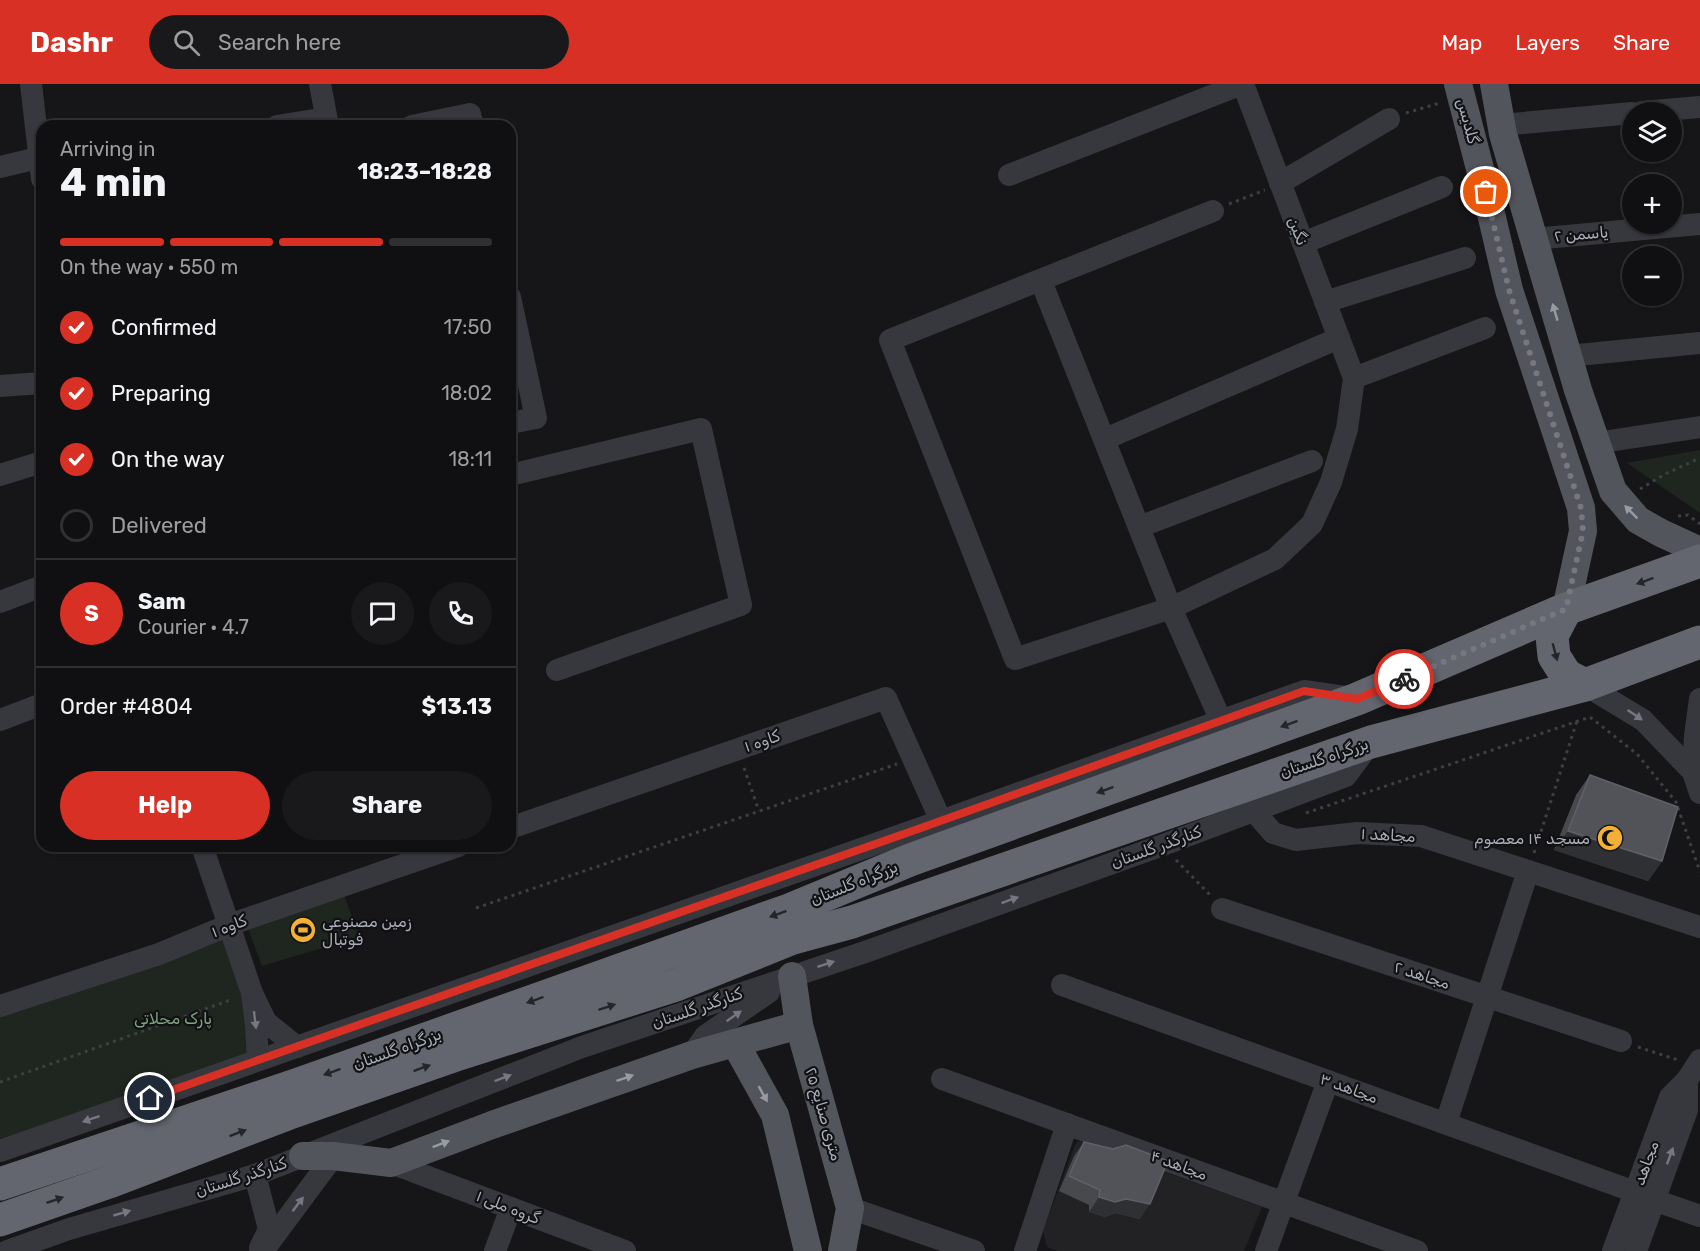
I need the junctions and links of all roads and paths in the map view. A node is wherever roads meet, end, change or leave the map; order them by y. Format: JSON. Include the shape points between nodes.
{"nodes":[{"id":1,"x":31,"y":84,"type":"edge"},
{"id":2,"x":320,"y":84,"type":"edge"},
{"id":3,"x":1243,"y":84,"type":"edge"},
{"id":4,"x":1494,"y":84,"type":"edge"},
{"id":5,"x":1460,"y":90,"type":"edge"},
{"id":6,"x":1700,"y":107,"type":"edge"},
{"id":7,"x":1682,"y":109,"type":"edge"},
{"id":8,"x":1622,"y":114,"type":"edge"},
{"id":9,"x":1389,"y":119,"type":"joint"},
{"id":10,"x":327,"y":120,"type":"edge"},
{"id":11,"x":441,"y":120,"type":"edge"},
{"id":12,"x":471,"y":120,"type":"edge"},
{"id":13,"x":36,"y":124,"type":"edge"},
{"id":14,"x":1501,"y":125,"type":"junction"},
{"id":15,"x":36,"y":164,"type":"edge"},
{"id":16,"x":0,"y":167,"type":"edge"},
{"id":17,"x":1009,"y":175,"type":"dead end"},
{"id":18,"x":1280,"y":183,"type":"junction"},
{"id":19,"x":1442,"y":187,"type":"dead end"},
{"id":20,"x":1213,"y":211,"type":"joint"},
{"id":21,"x":1700,"y":224,"type":"edge"},
{"id":22,"x":1533,"y":239,"type":"junction"},
{"id":23,"x":1303,"y":243,"type":"junction"},
{"id":24,"x":1465,"y":258,"type":"dead end"},
{"id":25,"x":1041,"y":281,"type":"junction"},
{"id":26,"x":1325,"y":302,"type":"junction"},
{"id":27,"x":1485,"y":328,"type":"dead end"},
{"id":28,"x":1339,"y":338,"type":"junction"},
{"id":29,"x":1700,"y":344,"type":"edge"},
{"id":30,"x":1568,"y":356,"type":"junction"},
{"id":31,"x":517,"y":362,"type":"edge"},
{"id":32,"x":1354,"y":378,"type":"junction"},
{"id":33,"x":36,"y":383,"type":"edge"},
{"id":34,"x":0,"y":386,"type":"edge"},
{"id":35,"x":516,"y":422,"type":"edge"},
{"id":36,"x":1700,"y":427,"type":"edge"},
{"id":37,"x":1106,"y":439,"type":"junction"},
{"id":38,"x":1596,"y":443,"type":"junction"},
{"id":39,"x":1700,"y":458,"type":"edge"},
{"id":40,"x":1312,"y":461,"type":"dead end"},
{"id":41,"x":36,"y":464,"type":"edge"},
{"id":42,"x":516,"y":474,"type":"edge"},
{"id":43,"x":0,"y":475,"type":"edge"},
{"id":44,"x":1622,"y":503,"type":"junction"},
{"id":45,"x":1669,"y":516,"type":"dead end"},
{"id":46,"x":1700,"y":524,"type":"edge"},
{"id":47,"x":1139,"y":527,"type":"junction"},
{"id":48,"x":1700,"y":551,"type":"edge"},
{"id":49,"x":1700,"y":561,"type":"edge"},
{"id":50,"x":36,"y":588,"type":"edge"},
{"id":51,"x":0,"y":602,"type":"edge"},
{"id":52,"x":1171,"y":608,"type":"junction"},
{"id":53,"x":1566,"y":609,"type":"junction"},
{"id":54,"x":1700,"y":642,"type":"edge"},
{"id":55,"x":557,"y":670,"type":"dead end"},
{"id":56,"x":1585,"y":685,"type":"junction"},
{"id":57,"x":1357,"y":699,"type":"junction"},
{"id":58,"x":1700,"y":699,"type":"edge"},
{"id":59,"x":36,"y":706,"type":"edge"},
{"id":60,"x":0,"y":720,"type":"edge"},
{"id":61,"x":1221,"y":721,"type":"junction"},
{"id":62,"x":1577,"y":721,"type":"junction"},
{"id":63,"x":1371,"y":742,"type":"junction"},
{"id":64,"x":737,"y":749,"type":"junction"},
{"id":65,"x":913,"y":758,"type":"junction"},
{"id":66,"x":1696,"y":782,"type":"edge"},
{"id":67,"x":759,"y":811,"type":"junction"},
{"id":68,"x":1254,"y":811,"type":"junction"},
{"id":69,"x":1301,"y":815,"type":"dead end"},
{"id":70,"x":516,"y":826,"type":"edge"},
{"id":71,"x":947,"y":833,"type":"junction"},
{"id":72,"x":984,"y":834,"type":"junction"},
{"id":73,"x":1163,"y":845,"type":"junction"},
{"id":74,"x":204,"y":852,"type":"edge"},
{"id":75,"x":441,"y":852,"type":"edge"},
{"id":76,"x":1002,"y":870,"type":"junction"},
{"id":77,"x":1528,"y":871,"type":"junction"},
{"id":78,"x":1700,"y":872,"type":"edge"},
{"id":79,"x":967,"y":882,"type":"junction"},
{"id":80,"x":476,"y":909,"type":"dead end"},
{"id":81,"x":1222,"y":909,"type":"joint"},
{"id":82,"x":229,"y":925,"type":"junction"},
{"id":83,"x":1700,"y":927,"type":"edge"},
{"id":84,"x":792,"y":976,"type":"junction"},
{"id":85,"x":1062,"y":985,"type":"dead end"},
{"id":86,"x":252,"y":993,"type":"junction"},
{"id":87,"x":1487,"y":997,"type":"junction"},
{"id":88,"x":0,"y":1006,"type":"edge"},
{"id":89,"x":799,"y":1025,"type":"junction"},
{"id":90,"x":1621,"y":1041,"type":"joint"},
{"id":91,"x":735,"y":1042,"type":"junction"},
{"id":92,"x":297,"y":1047,"type":"junction"},
{"id":93,"x":692,"y":1055,"type":"junction"},
{"id":94,"x":258,"y":1060,"type":"junction"},
{"id":95,"x":1694,"y":1069,"type":"edge"},
{"id":96,"x":942,"y":1078,"type":"dead end"},
{"id":97,"x":1328,"y":1081,"type":"junction"},
{"id":98,"x":0,"y":1082,"type":"edge"},
{"id":99,"x":1067,"y":1124,"type":"junction"},
{"id":100,"x":1446,"y":1124,"type":"junction"},
{"id":101,"x":340,"y":1147,"type":"junction"},
{"id":102,"x":0,"y":1151,"type":"edge"},
{"id":103,"x":303,"y":1156,"type":"joint"},
{"id":104,"x":391,"y":1163,"type":"junction"},
{"id":105,"x":255,"y":1175,"type":"junction"},
{"id":106,"x":0,"y":1184,"type":"edge"},
{"id":107,"x":1645,"y":1196,"type":"junction"},
{"id":108,"x":1284,"y":1202,"type":"junction"},
{"id":109,"x":510,"y":1208,"type":"junction"},
{"id":110,"x":850,"y":1208,"type":"junction"},
{"id":111,"x":1700,"y":1216,"type":"edge"},
{"id":112,"x":0,"y":1220,"type":"edge"},
{"id":113,"x":7,"y":1251,"type":"edge"},
{"id":114,"x":261,"y":1251,"type":"edge"},
{"id":115,"x":495,"y":1251,"type":"edge"},
{"id":116,"x":625,"y":1251,"type":"edge"},
{"id":117,"x":808,"y":1251,"type":"edge"},
{"id":118,"x":842,"y":1251,"type":"edge"},
{"id":119,"x":974,"y":1251,"type":"edge"},
{"id":120,"x":1025,"y":1251,"type":"edge"},
{"id":121,"x":1266,"y":1251,"type":"edge"},
{"id":122,"x":1417,"y":1251,"type":"edge"},
{"id":123,"x":1614,"y":1251,"type":"edge"},
{"id":124,"x":1636,"y":1251,"type":"edge"}],
"edges":[{"from":1,"to":13,"type":"street"},
{"from":2,"to":10,"type":"street"},
{"from":3,"to":17,"type":"street"},
{"from":3,"to":18,"type":"street","name":"نگین"},
{"from":4,"to":14,"type":"main road","name":"گلدیس"},
{"from":5,"to":9,"type":"path"},
{"from":5,"to":53,"type":"main road","name":"گلدیس","via":[[1509,290],[1581,508],[1583,531]]},
{"from":6,"to":7,"type":"street"},
{"from":8,"to":14,"type":"street"},
{"from":9,"to":18,"type":"street"},
{"from":11,"to":12,"type":"street","via":[[470,114]]},
{"from":14,"to":22,"type":"main road","name":"گلدیس"},
{"from":15,"to":16,"type":"street"},
{"from":18,"to":20,"type":"path"},
{"from":18,"to":23,"type":"street","name":"نگین"},
{"from":19,"to":23,"type":"street"},
{"from":20,"to":25,"type":"street"},
{"from":21,"to":22,"type":"street","name":"یاسمن ۲"},
{"from":30,"to":22,"type":"main road","name":"گلدیس","one_way":true},
{"from":23,"to":26,"type":"street","name":"نگین"},
{"from":24,"to":26,"type":"street"},
{"from":25,"to":37,"type":"street"},
{"from":25,"to":52,"type":"street","via":[[890,340],[1015,659]]},
{"from":26,"to":28,"type":"street","name":"نگین"},
{"from":27,"to":32,"type":"street"},
{"from":28,"to":32,"type":"street","name":"نگین"},
{"from":28,"to":37,"type":"street"},
{"from":29,"to":30,"type":"street"},
{"from":30,"to":38,"type":"main road","name":"گلدیس"},
{"from":31,"to":35,"type":"street","via":[[536,418]]},
{"from":32,"to":52,"type":"street","via":[[1347,429],[1331,482],[1312,524],[1275,559]]},
{"from":33,"to":34,"type":"street"},
{"from":36,"to":38,"type":"street"},
{"from":37,"to":47,"type":"street"},
{"from":38,"to":44,"type":"main road","name":"گلدیس","via":[[1613,491]]},
{"from":39,"to":44,"type":"path","via":[[1665,474]]},
{"from":40,"to":47,"type":"street"},
{"from":41,"to":43,"type":"street"},
{"from":42,"to":55,"type":"street","via":[[701,429],[741,605]]},
{"from":48,"to":44,"type":"main road","name":"گلدیس","one_way":true,"via":[[1638,520]]},
{"from":45,"to":46,"type":"path","via":[[1688,515]]},
{"from":47,"to":52,"type":"street"},
{"from":49,"to":53,"type":"highway","name":"بزرگراه گلستان","one_way":true},
{"from":50,"to":51,"type":"street"},
{"from":52,"to":61,"type":"street"},
{"from":53,"to":56,"type":"highway","one_way":true,"via":[[1552,636],[1554,656],[1566,675]]},
{"from":53,"to":57,"type":"highway","name":"بزرگراه گلستان"},
{"from":54,"to":56,"type":"highway","name":"بزرگراه گلستان"},
{"from":56,"to":63,"type":"highway","name":"بزرگراه گلستان"},
{"from":56,"to":66,"type":"street","one_way":true,"via":[[1643,720]]},
{"from":57,"to":61,"type":"street","via":[[1304,691]]},
{"from":57,"to":72,"type":"highway","name":"بزرگراه گلستان","one_way":true},
{"from":58,"to":66,"type":"street","via":[[1695,736]]},
{"from":59,"to":60,"type":"street"},
{"from":61,"to":71,"type":"street"},
{"from":62,"to":69,"type":"path"},
{"from":62,"to":77,"type":"path"},
{"from":62,"to":78,"type":"path","via":[[1590,717],[1637,754],[1670,794]]},
{"from":63,"to":68,"type":"street","name":"کنارگذر گلستان","via":[[1346,776]]},
{"from":63,"to":76,"type":"highway","name":"بزرگراه گلستان"},
{"from":64,"to":65,"type":"street","name":"کاوه ۱","via":[[886,698]]},
{"from":64,"to":67,"type":"path"},
{"from":64,"to":70,"type":"street","name":"کاوه ۱"},
{"from":65,"to":67,"type":"path"},
{"from":65,"to":71,"type":"street","name":"کاوه ۱"},
{"from":67,"to":80,"type":"path"},
{"from":68,"to":73,"type":"street","name":"کنارگذر گلستان"},
{"from":68,"to":77,"type":"street","name":"۱ مجاهد","via":[[1273,833],[1296,840],[1357,832],[1421,836]]},
{"from":71,"to":72,"type":"highway","name":"بزرگراه گلستان"},
{"from":71,"to":79,"type":"highway","via":[[969,860]]},
{"from":71,"to":92,"type":"street"},
{"from":71,"to":106,"type":"highway","name":"بزرگراه گلستان","one_way":true,"via":[[910,860],[767,918],[298,1084]]},
{"from":72,"to":76,"type":"highway","via":[[982,857],[987,864]]},
{"from":73,"to":81,"type":"path"},
{"from":84,"to":73,"type":"street","name":"کنارگذر گلستان","one_way":true},
{"from":74,"to":82,"type":"street"},
{"from":75,"to":82,"type":"street","name":"کاوه ۱"},
{"from":76,"to":79,"type":"highway","name":"بزرگراه گلستان"},
{"from":77,"to":83,"type":"street","name":"۱ مجاهد"},
{"from":77,"to":87,"type":"street"},
{"from":112,"to":79,"type":"highway","name":"بزرگراه گلستان","one_way":true,"via":[[287,1114],[676,985],[793,938]]},
{"from":81,"to":87,"type":"street","name":"مجاهد ۲"},
{"from":82,"to":86,"type":"street"},
{"from":82,"to":88,"type":"street","name":"کاوه ۱","via":[[159,954]]},
{"from":84,"to":89,"type":"main road","name":"۲۵ متری صنایع"},
{"from":93,"to":84,"type":"street","one_way":true,"via":[[705,1036]]},
{"from":101,"to":84,"type":"street","name":"کنارگذر گلستان","one_way":true,"via":[[582,1047]]},
{"from":85,"to":97,"type":"street","name":"مجاهد ۳"},
{"from":86,"to":92,"type":"street","via":[[266,1022]]},
{"from":86,"to":94,"type":"street","one_way":true},
{"from":86,"to":98,"type":"path"},
{"from":87,"to":90,"type":"street","name":"مجاهد ۲"},
{"from":87,"to":100,"type":"street"},
{"from":89,"to":91,"type":"main road"},
{"from":89,"to":110,"type":"main road","name":"۲۵ متری صنایع"},
{"from":90,"to":95,"type":"path"},
{"from":91,"to":93,"type":"main road"},
{"from":91,"to":117,"type":"main road","one_way":true,"via":[[775,1115]]},
{"from":92,"to":94,"type":"street"},
{"from":104,"to":93,"type":"main road","one_way":true},
{"from":94,"to":102,"type":"street","one_way":true},
{"from":95,"to":107,"type":"street","name":"مجاهد","via":[[1687,1110]]},
{"from":96,"to":99,"type":"street","name":"مجاهد ۴"},
{"from":97,"to":100,"type":"street","name":"مجاهد ۳"},
{"from":97,"to":108,"type":"street"},
{"from":99,"to":108,"type":"street","name":"مجاهد ۴"},
{"from":99,"to":120,"type":"street"},
{"from":100,"to":107,"type":"street","name":"مجاهد ۳"},
{"from":101,"to":103,"type":"main road"},
{"from":101,"to":104,"type":"main road"},
{"from":114,"to":101,"type":"street","one_way":true},
{"from":103,"to":105,"type":"street","name":"کنارگذر گلستان"},
{"from":104,"to":109,"type":"street","name":"گروه ملی ۱"},
{"from":113,"to":105,"type":"street","name":"کنارگذر گلستان","one_way":true},
{"from":105,"to":114,"type":"street","via":[[269,1229]]},
{"from":107,"to":111,"type":"street","name":"مجاهد ۳"},
{"from":107,"to":123,"type":"street","name":"مجاهد"},
{"from":107,"to":124,"type":"street","name":"مجاهد"},
{"from":108,"to":121,"type":"street"},
{"from":108,"to":122,"type":"street","name":"مجاهد ۴"},
{"from":109,"to":115,"type":"street"},
{"from":109,"to":116,"type":"street","name":"گروه ملی ۱"},
{"from":110,"to":118,"type":"main road","name":"۲۵ متری صنایع"},
{"from":110,"to":119,"type":"street"}]}
